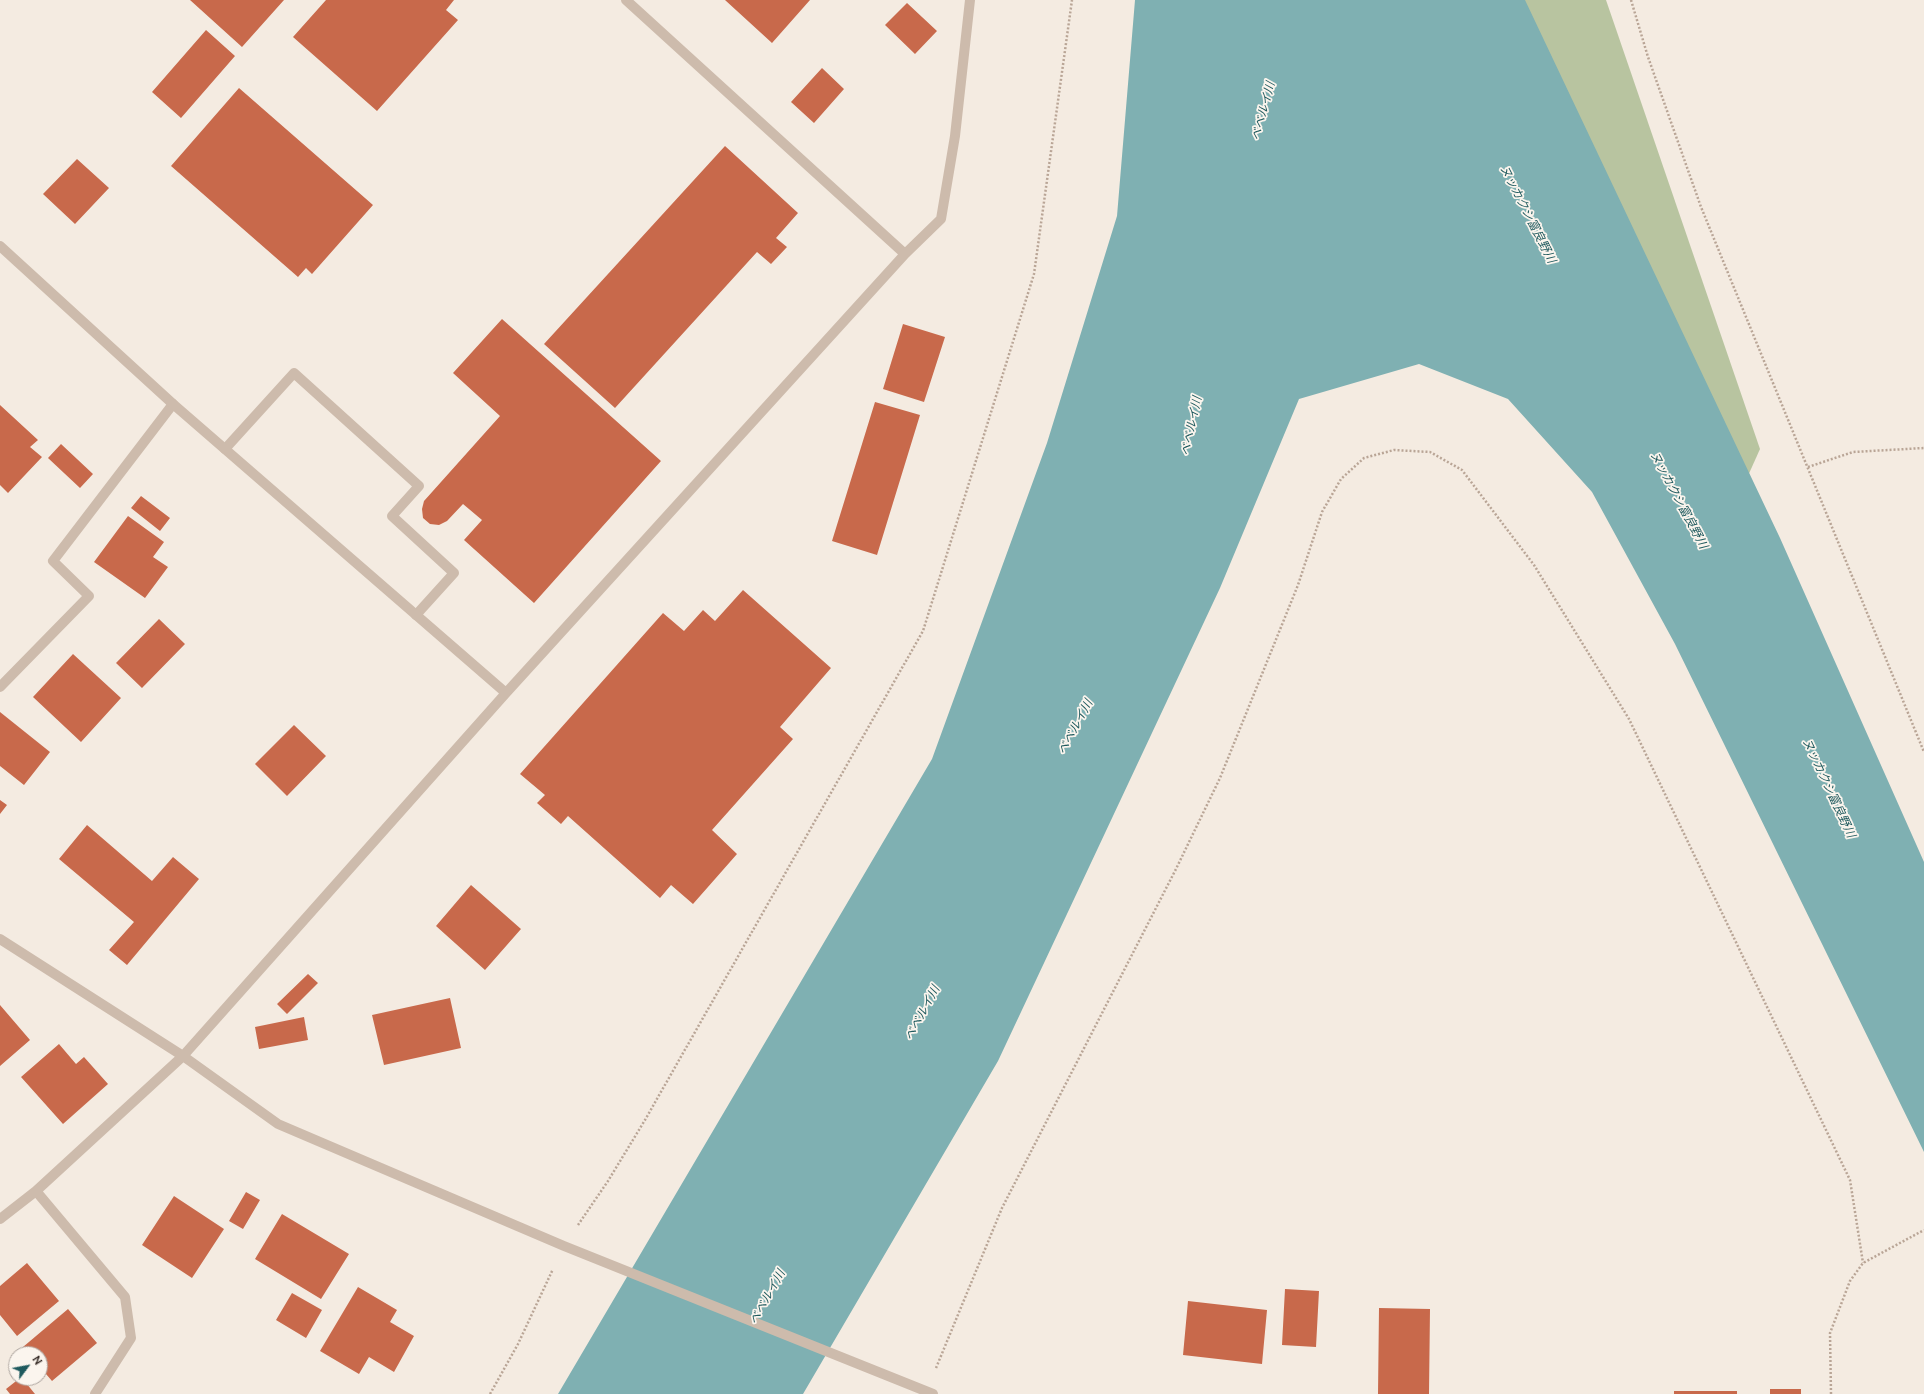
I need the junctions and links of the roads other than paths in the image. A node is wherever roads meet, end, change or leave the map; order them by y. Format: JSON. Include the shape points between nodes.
{"nodes":[{"id":1,"x":626,"y":0,"type":"edge"},
{"id":2,"x":970,"y":0,"type":"edge"},
{"id":3,"x":0,"y":246,"type":"edge"},
{"id":4,"x":905,"y":254,"type":"junction"},
{"id":5,"x":173,"y":404,"type":"junction"},
{"id":6,"x":225,"y":449,"type":"junction"},
{"id":7,"x":416,"y":615,"type":"junction"},
{"id":8,"x":0,"y":687,"type":"edge"},
{"id":9,"x":506,"y":693,"type":"junction"},
{"id":10,"x":0,"y":939,"type":"edge"},
{"id":11,"x":183,"y":1056,"type":"junction"},
{"id":12,"x":36,"y":1191,"type":"junction"},
{"id":13,"x":0,"y":1219,"type":"edge"},
{"id":14,"x":930,"y":1393,"type":"edge"},
{"id":15,"x":95,"y":1394,"type":"edge"}],
"edges":[{"from":1,"to":4,"type":"street"},
{"from":2,"to":4,"type":"street","via":[[955,136],[941,219]]},
{"from":3,"to":5,"type":"street"},
{"from":4,"to":9,"type":"street"},
{"from":5,"to":6,"type":"street"},
{"from":5,"to":8,"type":"street","via":[[53,561],[89,596]]},
{"from":6,"to":7,"type":"street"},
{"from":6,"to":7,"type":"street","via":[[294,373],[419,486],[392,516],[454,573]]},
{"from":7,"to":9,"type":"street"},
{"from":9,"to":11,"type":"street"},
{"from":10,"to":11,"type":"street"},
{"from":11,"to":12,"type":"street"},
{"from":11,"to":14,"type":"street","via":[[278,1124],[583,1254]]},
{"from":12,"to":13,"type":"street"},
{"from":12,"to":15,"type":"street","via":[[125,1297],[131,1338]]}]}
